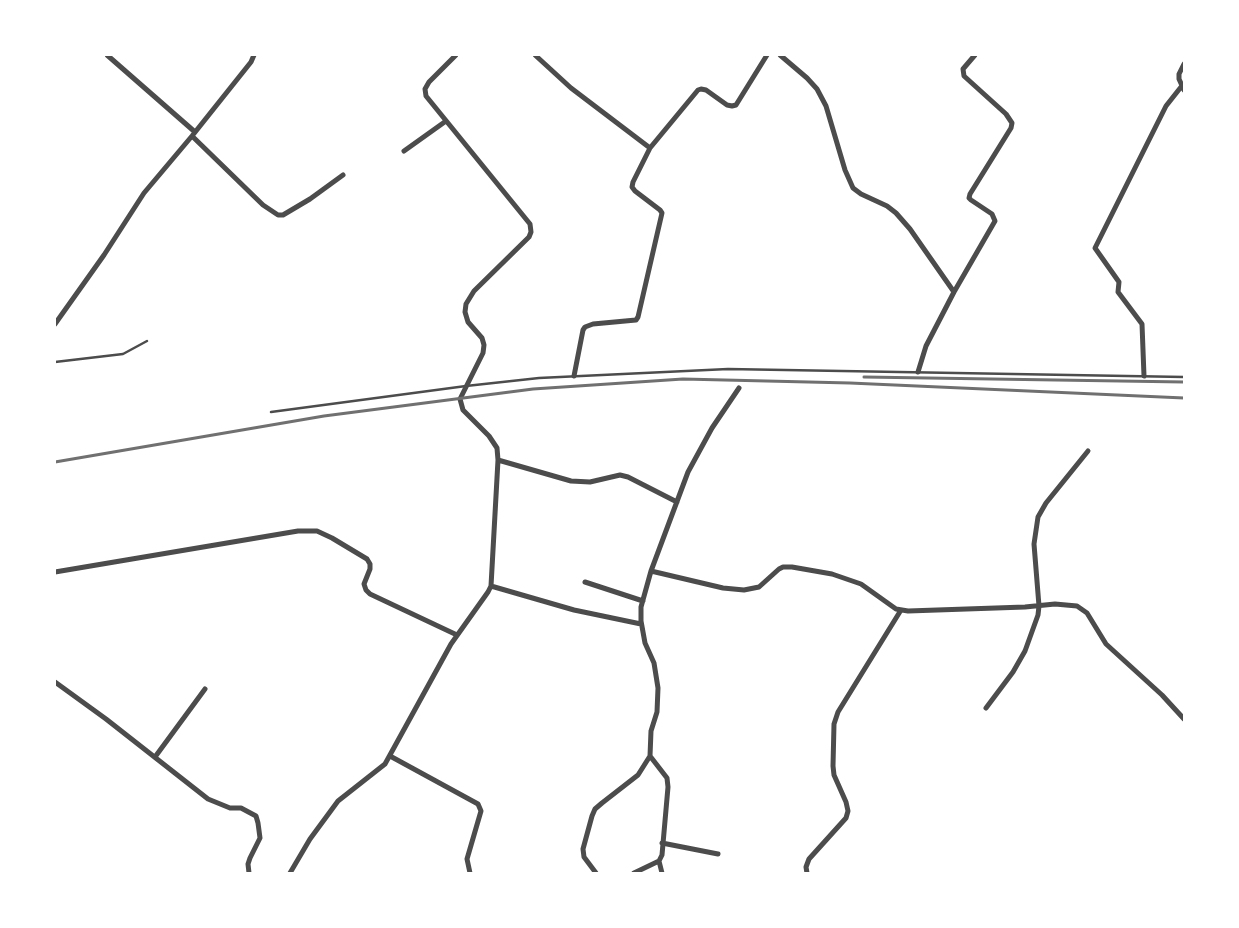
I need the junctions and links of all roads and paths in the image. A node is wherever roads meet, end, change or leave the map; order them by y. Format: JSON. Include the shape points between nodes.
{"nodes":[{"id":1,"x":108,"y":55,"type":"edge"},
{"id":2,"x":254,"y":55,"type":"edge"},
{"id":3,"x":456,"y":55,"type":"edge"},
{"id":4,"x":535,"y":55,"type":"edge"},
{"id":5,"x":767,"y":55,"type":"edge"},
{"id":6,"x":780,"y":55,"type":"edge"},
{"id":7,"x":975,"y":55,"type":"edge"},
{"id":8,"x":1184,"y":64,"type":"edge"},
{"id":9,"x":1183,"y":89,"type":"edge"},
{"id":10,"x":446,"y":122,"type":"junction"},
{"id":11,"x":194,"y":134,"type":"junction"},
{"id":12,"x":650,"y":148,"type":"junction"},
{"id":13,"x":404,"y":151,"type":"dead end"},
{"id":14,"x":343,"y":175,"type":"dead end"},
{"id":15,"x":954,"y":292,"type":"junction"},
{"id":16,"x":55,"y":324,"type":"edge"},
{"id":17,"x":147,"y":341,"type":"dead end"},
{"id":18,"x":55,"y":362,"type":"edge"},
{"id":19,"x":918,"y":372,"type":"junction"},
{"id":20,"x":574,"y":376,"type":"junction"},
{"id":21,"x":1144,"y":376,"type":"junction"},
{"id":22,"x":1184,"y":377,"type":"edge"},
{"id":23,"x":466,"y":386,"type":"junction"},
{"id":24,"x":739,"y":388,"type":"dead end"},
{"id":25,"x":271,"y":412,"type":"dead end"},
{"id":26,"x":1088,"y":451,"type":"dead end"},
{"id":27,"x":498,"y":460,"type":"junction"},
{"id":28,"x":677,"y":502,"type":"junction"},
{"id":29,"x":651,"y":571,"type":"junction"},
{"id":30,"x":55,"y":572,"type":"edge"},
{"id":31,"x":585,"y":582,"type":"dead end"},
{"id":32,"x":491,"y":586,"type":"junction"},
{"id":33,"x":643,"y":601,"type":"junction"},
{"id":34,"x":1039,"y":606,"type":"junction"},
{"id":35,"x":901,"y":610,"type":"junction"},
{"id":36,"x":642,"y":624,"type":"junction"},
{"id":37,"x":457,"y":635,"type":"junction"},
{"id":38,"x":55,"y":682,"type":"edge"},
{"id":39,"x":205,"y":689,"type":"dead end"},
{"id":40,"x":986,"y":708,"type":"dead end"},
{"id":41,"x":1184,"y":719,"type":"edge"},
{"id":42,"x":390,"y":756,"type":"junction"},
{"id":43,"x":650,"y":756,"type":"junction"},
{"id":44,"x":155,"y":757,"type":"junction"},
{"id":45,"x":662,"y":843,"type":"junction"},
{"id":46,"x":718,"y":854,"type":"dead end"},
{"id":47,"x":659,"y":861,"type":"junction"},
{"id":48,"x":249,"y":873,"type":"edge"},
{"id":49,"x":290,"y":873,"type":"edge"},
{"id":50,"x":470,"y":873,"type":"edge"},
{"id":51,"x":596,"y":873,"type":"edge"},
{"id":52,"x":634,"y":873,"type":"edge"},
{"id":53,"x":662,"y":873,"type":"edge"},
{"id":54,"x":807,"y":873,"type":"edge"}],
"edges":[{"from":1,"to":11,"type":"street"},
{"from":2,"to":11,"type":"street"},
{"from":3,"to":10,"type":"street","via":[[425,89],[426,96]]},
{"from":4,"to":12,"type":"street","via":[[571,88]]},
{"from":5,"to":12,"type":"street","via":[[736,105],[728,105],[706,90],[698,90]]},
{"from":6,"to":15,"type":"street","via":[[817,89],[826,106],[853,188],[896,213]]},
{"from":7,"to":15,"type":"street","via":[[963,69],[964,76],[1012,123],[969,198],[992,214],[994,221]]},
{"from":8,"to":9,"type":"street","via":[[1179,74]]},
{"from":9,"to":21,"type":"street","via":[[1166,106],[1096,248],[1120,282],[1118,292],[1142,324]]},
{"from":10,"to":13,"type":"street"},
{"from":10,"to":23,"type":"street","via":[[530,224],[531,232],[474,291],[466,304],[468,322],[484,345]]},
{"from":11,"to":14,"type":"street","via":[[262,205],[278,215],[310,200]]},
{"from":11,"to":16,"type":"street","via":[[144,193]]},
{"from":12,"to":20,"type":"street","via":[[632,187],[662,213],[638,317],[636,320],[585,327]]},
{"from":15,"to":19,"type":"street","via":[[926,346]]},
{"from":17,"to":18,"type":"lane","via":[[123,354]]},
{"from":19,"to":20,"type":"lane","via":[[728,370]]},
{"from":19,"to":21,"type":"lane"},
{"from":20,"to":23,"type":"lane"},
{"from":21,"to":22,"type":"lane"},
{"from":23,"to":25,"type":"lane"},
{"from":23,"to":27,"type":"street","via":[[460,399],[463,410],[489,436],[497,448]]},
{"from":24,"to":28,"type":"street","via":[[688,472]]},
{"from":26,"to":34,"type":"street","via":[[1038,517],[1034,544]]},
{"from":27,"to":28,"type":"street","via":[[571,482],[590,482],[620,475]]},
{"from":27,"to":32,"type":"street"},
{"from":28,"to":29,"type":"street"},
{"from":29,"to":33,"type":"street"},
{"from":29,"to":35,"type":"street","via":[[744,590],[759,587],[783,567],[792,567],[832,574],[862,584]]},
{"from":30,"to":37,"type":"street","via":[[298,531],[316,532],[367,559],[370,569],[364,584],[370,594]]},
{"from":31,"to":33,"type":"street"},
{"from":32,"to":36,"type":"street","via":[[574,610]]},
{"from":32,"to":37,"type":"street"},
{"from":33,"to":36,"type":"street"},
{"from":34,"to":35,"type":"street"},
{"from":34,"to":40,"type":"street","via":[[1025,651]]},
{"from":34,"to":41,"type":"street","via":[[1083,608],[1106,644]]},
{"from":35,"to":54,"type":"street","via":[[838,712],[834,724],[833,766],[848,811],[846,818],[809,859]]},
{"from":36,"to":43,"type":"street","via":[[658,688]]},
{"from":37,"to":42,"type":"street"},
{"from":38,"to":44,"type":"street"},
{"from":39,"to":44,"type":"street"},
{"from":42,"to":49,"type":"street","via":[[385,764],[338,801]]},
{"from":42,"to":50,"type":"street","via":[[478,804],[480,811],[467,860]]},
{"from":43,"to":45,"type":"street","via":[[667,778]]},
{"from":43,"to":51,"type":"street","via":[[638,775],[595,809],[583,849],[584,857]]},
{"from":44,"to":48,"type":"street","via":[[208,799],[230,808],[241,808],[256,816],[260,838],[248,864]]},
{"from":45,"to":46,"type":"street"},
{"from":45,"to":47,"type":"street"},
{"from":47,"to":52,"type":"street"},
{"from":47,"to":53,"type":"street"}]}
